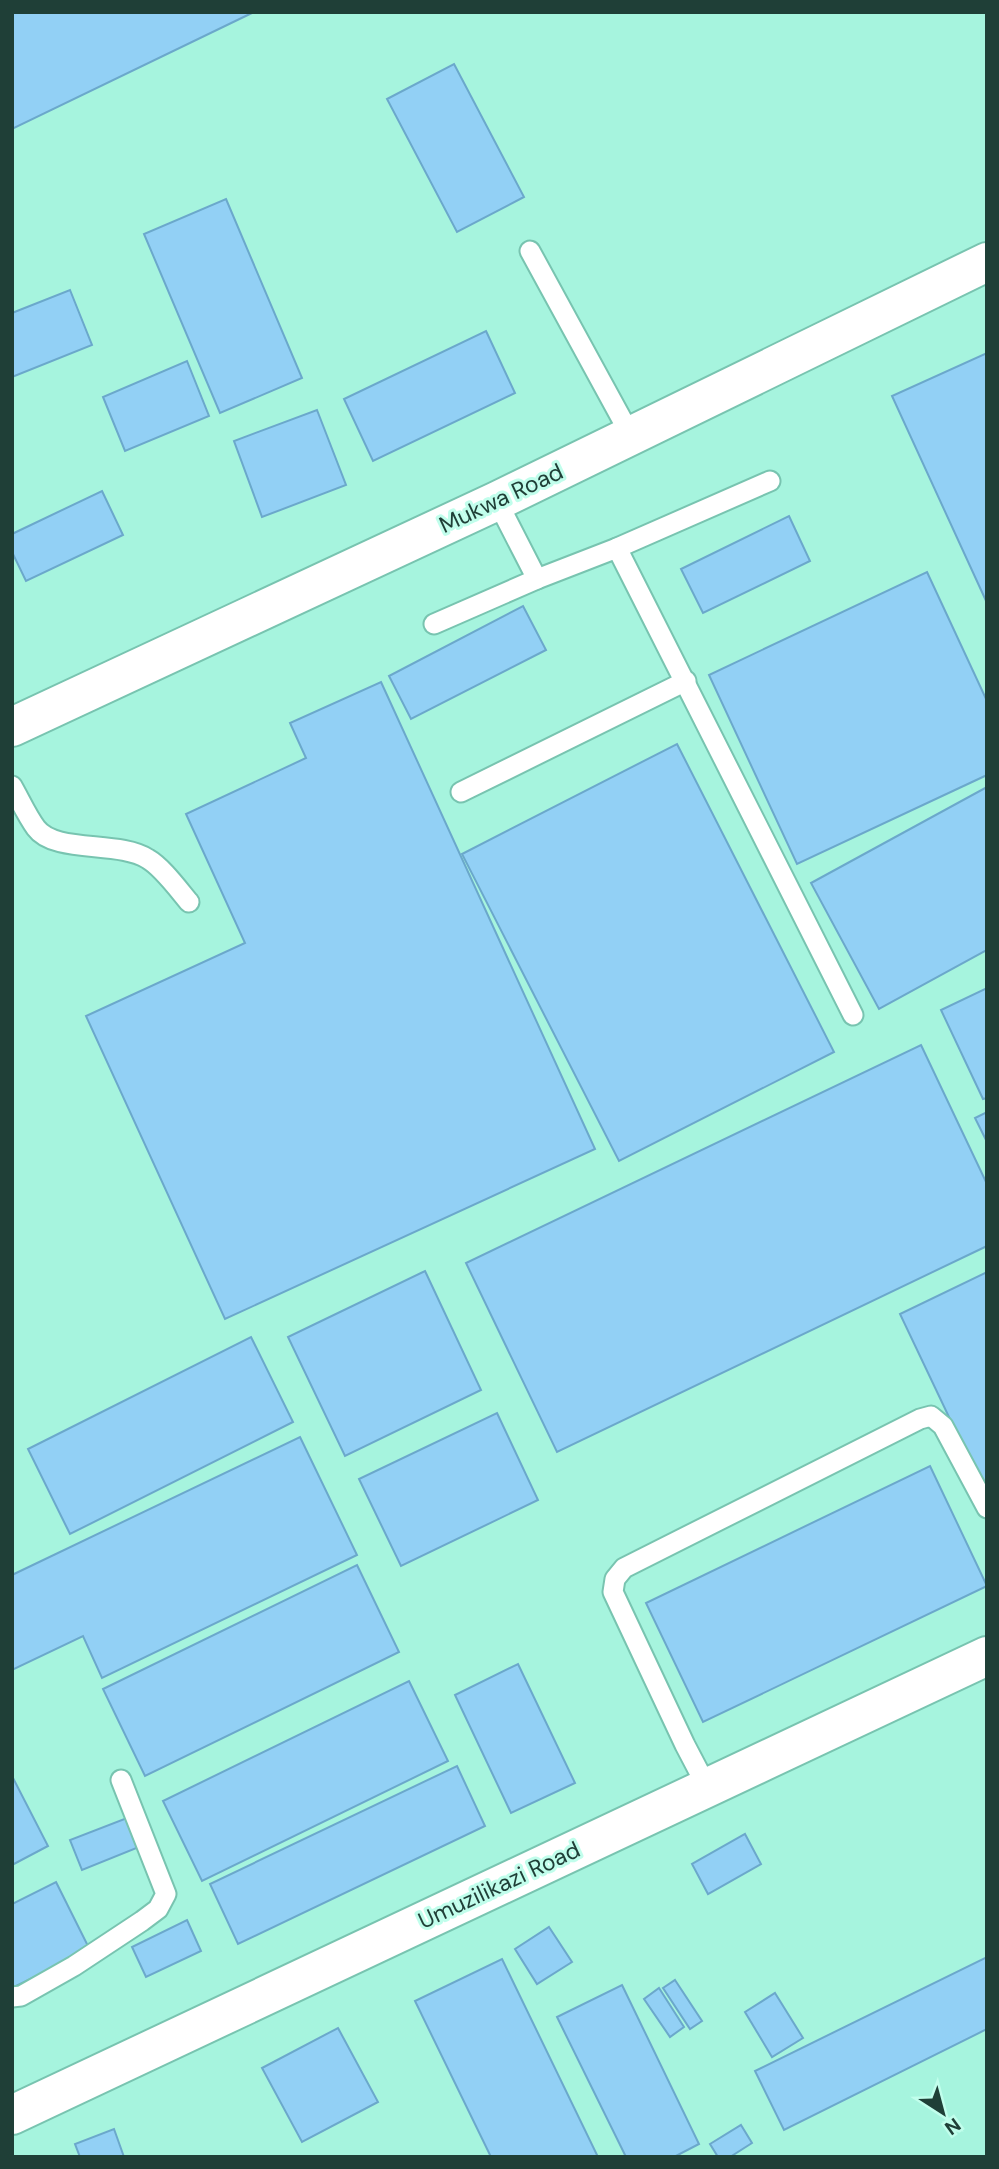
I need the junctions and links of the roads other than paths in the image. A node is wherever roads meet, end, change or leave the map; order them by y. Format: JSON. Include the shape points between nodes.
{"nodes":[{"id":1,"x":530,"y":251,"type":"dead end"},
{"id":2,"x":987,"y":262,"type":"edge"},
{"id":3,"x":631,"y":436,"type":"junction"},
{"id":4,"x":770,"y":481,"type":"dead end"},
{"id":5,"x":497,"y":501,"type":"junction"},
{"id":6,"x":617,"y":548,"type":"junction"},
{"id":7,"x":537,"y":579,"type":"junction"},
{"id":8,"x":434,"y":624,"type":"dead end"},
{"id":9,"x":686,"y":681,"type":"junction"},
{"id":10,"x":12,"y":727,"type":"edge"},
{"id":11,"x":12,"y":786,"type":"edge"},
{"id":12,"x":461,"y":792,"type":"dead end"},
{"id":13,"x":189,"y":902,"type":"dead end"},
{"id":14,"x":853,"y":1015,"type":"dead end"},
{"id":15,"x":987,"y":1508,"type":"edge"},
{"id":16,"x":987,"y":1656,"type":"edge"},
{"id":17,"x":121,"y":1780,"type":"dead end"},
{"id":18,"x":708,"y":1787,"type":"junction"},
{"id":19,"x":12,"y":1997,"type":"edge"},
{"id":20,"x":12,"y":2115,"type":"edge"}],
"edges":[{"from":1,"to":3,"type":"lane"},
{"from":2,"to":3,"type":"street","name":"Mukwa Road"},
{"from":3,"to":5,"type":"street","name":"Mukwa Road"},
{"from":4,"to":6,"type":"lane"},
{"from":5,"to":7,"type":"lane"},
{"from":5,"to":10,"type":"street","name":"Mukwa Road"},
{"from":6,"to":7,"type":"lane"},
{"from":6,"to":9,"type":"lane"},
{"from":7,"to":8,"type":"lane"},
{"from":9,"to":12,"type":"lane"},
{"from":9,"to":14,"type":"lane"},
{"from":11,"to":13,"type":"lane","via":[[37,830],[60,841],[124,849],[149,859]]},
{"from":15,"to":18,"type":"lane","via":[[943,1426],[931,1416],[624,1568],[612,1592]]},
{"from":16,"to":18,"type":"street","name":"Umuzilikazi Road"},
{"from":17,"to":19,"type":"lane","via":[[166,1894],[158,1909],[142,1921],[74,1966]]},
{"from":18,"to":20,"type":"street","name":"Umuzilikazi Road"}]}
